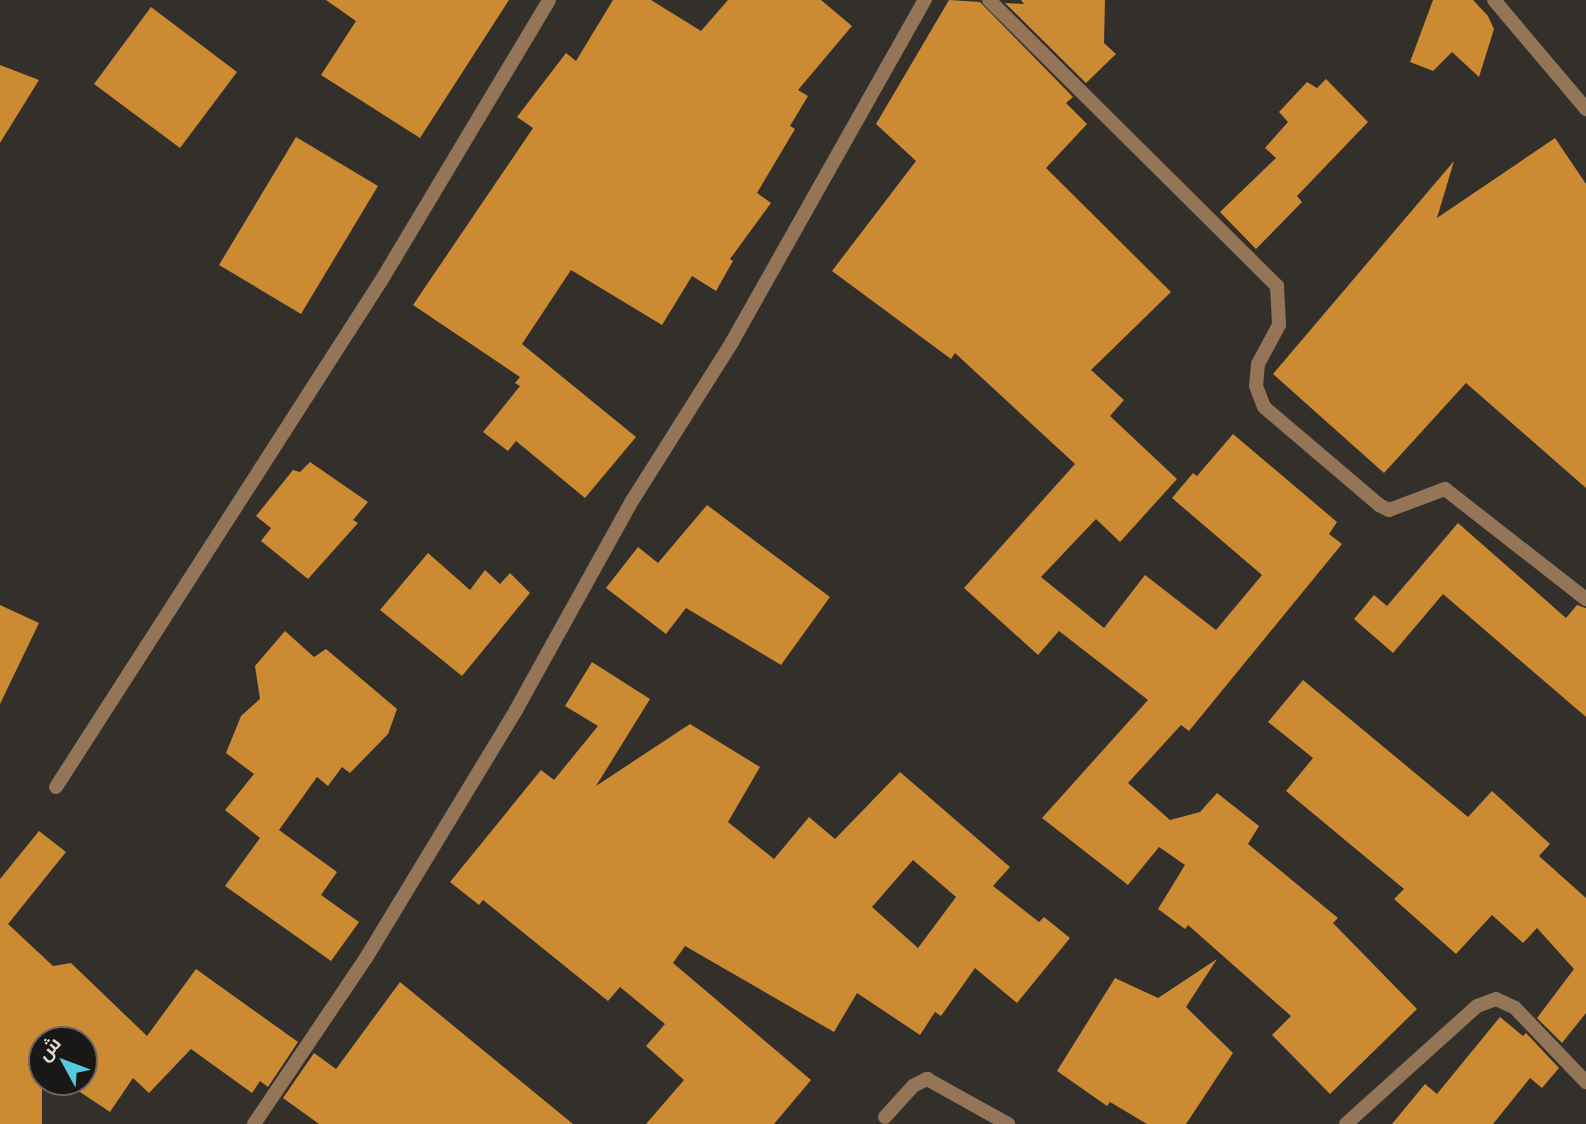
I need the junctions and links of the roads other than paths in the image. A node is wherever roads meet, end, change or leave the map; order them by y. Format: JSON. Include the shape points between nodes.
{"nodes":[{"id":1,"x":549,"y":0,"type":"edge"},
{"id":2,"x":925,"y":0,"type":"edge"},
{"id":3,"x":989,"y":0,"type":"edge"},
{"id":4,"x":1494,"y":0,"type":"edge"},
{"id":5,"x":1583,"y":100,"type":"edge"},
{"id":6,"x":1586,"y":599,"type":"edge"},
{"id":7,"x":56,"y":786,"type":"dead end"},
{"id":8,"x":1586,"y":1082,"type":"edge"},
{"id":9,"x":886,"y":1122,"type":"edge"},
{"id":10,"x":254,"y":1124,"type":"edge"},
{"id":11,"x":1008,"y":1124,"type":"edge"},
{"id":12,"x":1346,"y":1124,"type":"edge"}],
"edges":[{"from":1,"to":7,"type":"street","via":[[381,281]]},
{"from":2,"to":10,"type":"street","via":[[732,342],[632,500],[516,710],[366,958]]},
{"from":3,"to":6,"type":"street","via":[[1277,286],[1279,324],[1258,364],[1256,386],[1264,407],[1379,505],[1389,510],[1445,489]]},
{"from":4,"to":5,"type":"street"},
{"from":8,"to":12,"type":"street","via":[[1515,1008],[1496,999],[1477,1006]]},
{"from":9,"to":11,"type":"street","via":[[913,1086],[927,1079]]}]}
